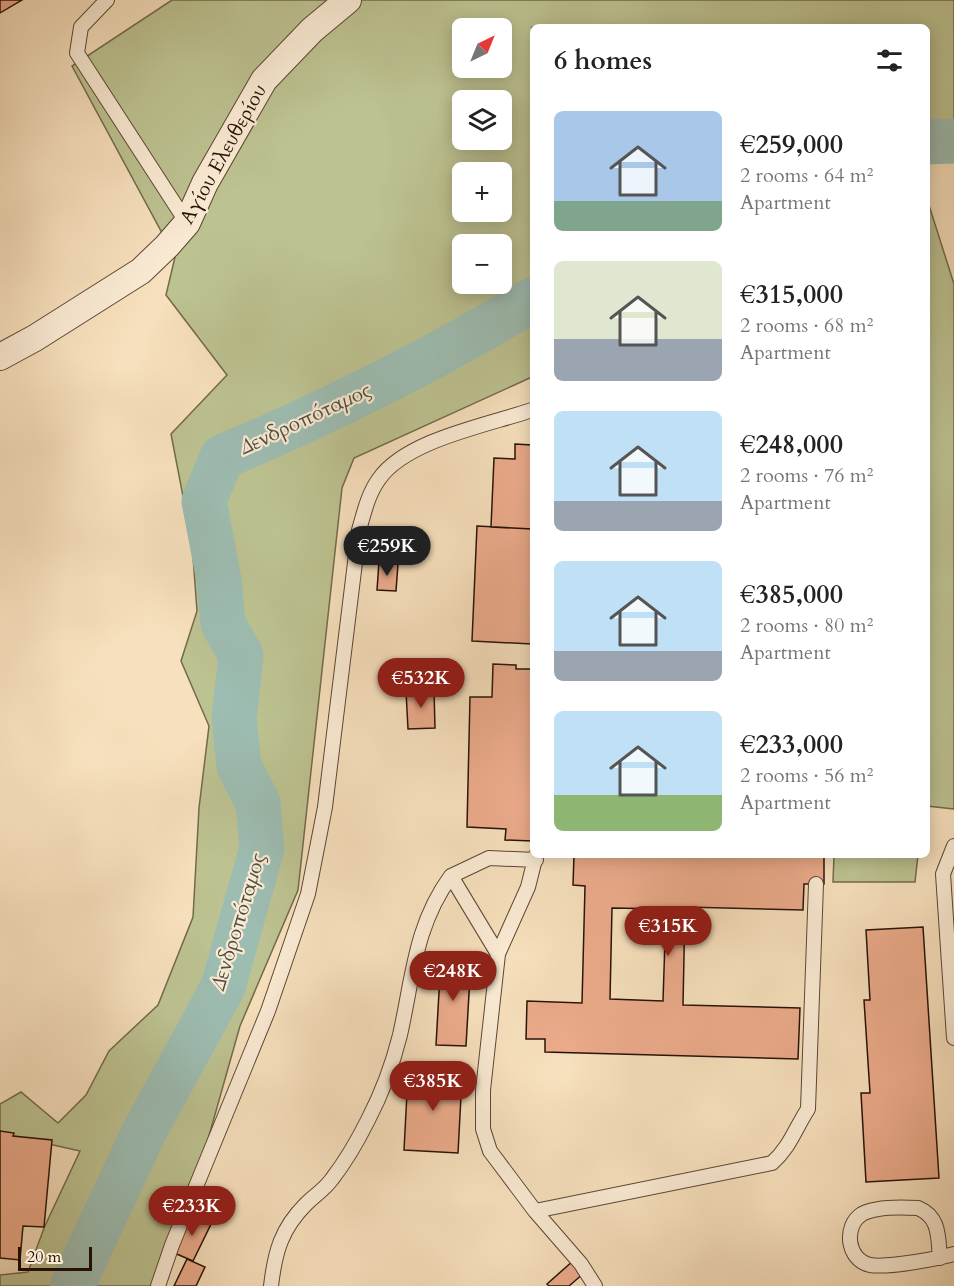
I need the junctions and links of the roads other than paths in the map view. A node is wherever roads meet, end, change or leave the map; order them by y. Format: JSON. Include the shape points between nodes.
{"nodes":[{"id":1,"x":107,"y":0,"type":"edge"},
{"id":2,"x":348,"y":0,"type":"edge"},
{"id":3,"x":187,"y":223,"type":"junction"},
{"id":4,"x":0,"y":357,"type":"edge"},
{"id":5,"x":530,"y":411,"type":"edge"},
{"id":6,"x":954,"y":846,"type":"edge"},
{"id":7,"x":530,"y":857,"type":"edge"},
{"id":8,"x":536,"y":858,"type":"edge"},
{"id":9,"x":452,"y":876,"type":"junction"},
{"id":10,"x":816,"y":884,"type":"dead end"},
{"id":11,"x":498,"y":954,"type":"junction"},
{"id":12,"x":954,"y":1038,"type":"edge"},
{"id":13,"x":535,"y":1211,"type":"junction"},
{"id":14,"x":954,"y":1254,"type":"edge"},
{"id":15,"x":940,"y":1258,"type":"junction"},
{"id":16,"x":158,"y":1286,"type":"edge"},
{"id":17,"x":271,"y":1286,"type":"edge"},
{"id":18,"x":596,"y":1286,"type":"edge"}],
"edges":[{"from":1,"to":3,"type":"lane","via":[[81,27],[77,53]]},
{"from":2,"to":3,"type":"street","name":"Αγίου Ελευθερίου","via":[[312,30],[264,80],[205,183]]},
{"from":3,"to":4,"type":"street","name":"Αγίου Ελευθερίου","via":[[141,271]]},
{"from":5,"to":16,"type":"lane","via":[[403,455],[388,467],[369,497],[359,530],[327,796],[308,894],[268,1011]]},
{"from":6,"to":12,"type":"lane","via":[[943,874]]},
{"from":7,"to":9,"type":"lane","via":[[489,858]]},
{"from":8,"to":11,"type":"lane","via":[[528,887]]},
{"from":9,"to":11,"type":"lane"},
{"from":9,"to":17,"type":"lane","via":[[425,919],[399,1037],[369,1119],[331,1181],[285,1228]]},
{"from":10,"to":13,"type":"lane","via":[[808,1109],[785,1152],[772,1163]]},
{"from":11,"to":13,"type":"lane","via":[[483,1090],[483,1130],[490,1151]]},
{"from":13,"to":18,"type":"lane"},
{"from":14,"to":15,"type":"lane"},
{"from":15,"to":15,"type":"lane","via":[[870,1265],[856,1257],[850,1230],[865,1213],[918,1208],[936,1223]]}]}
